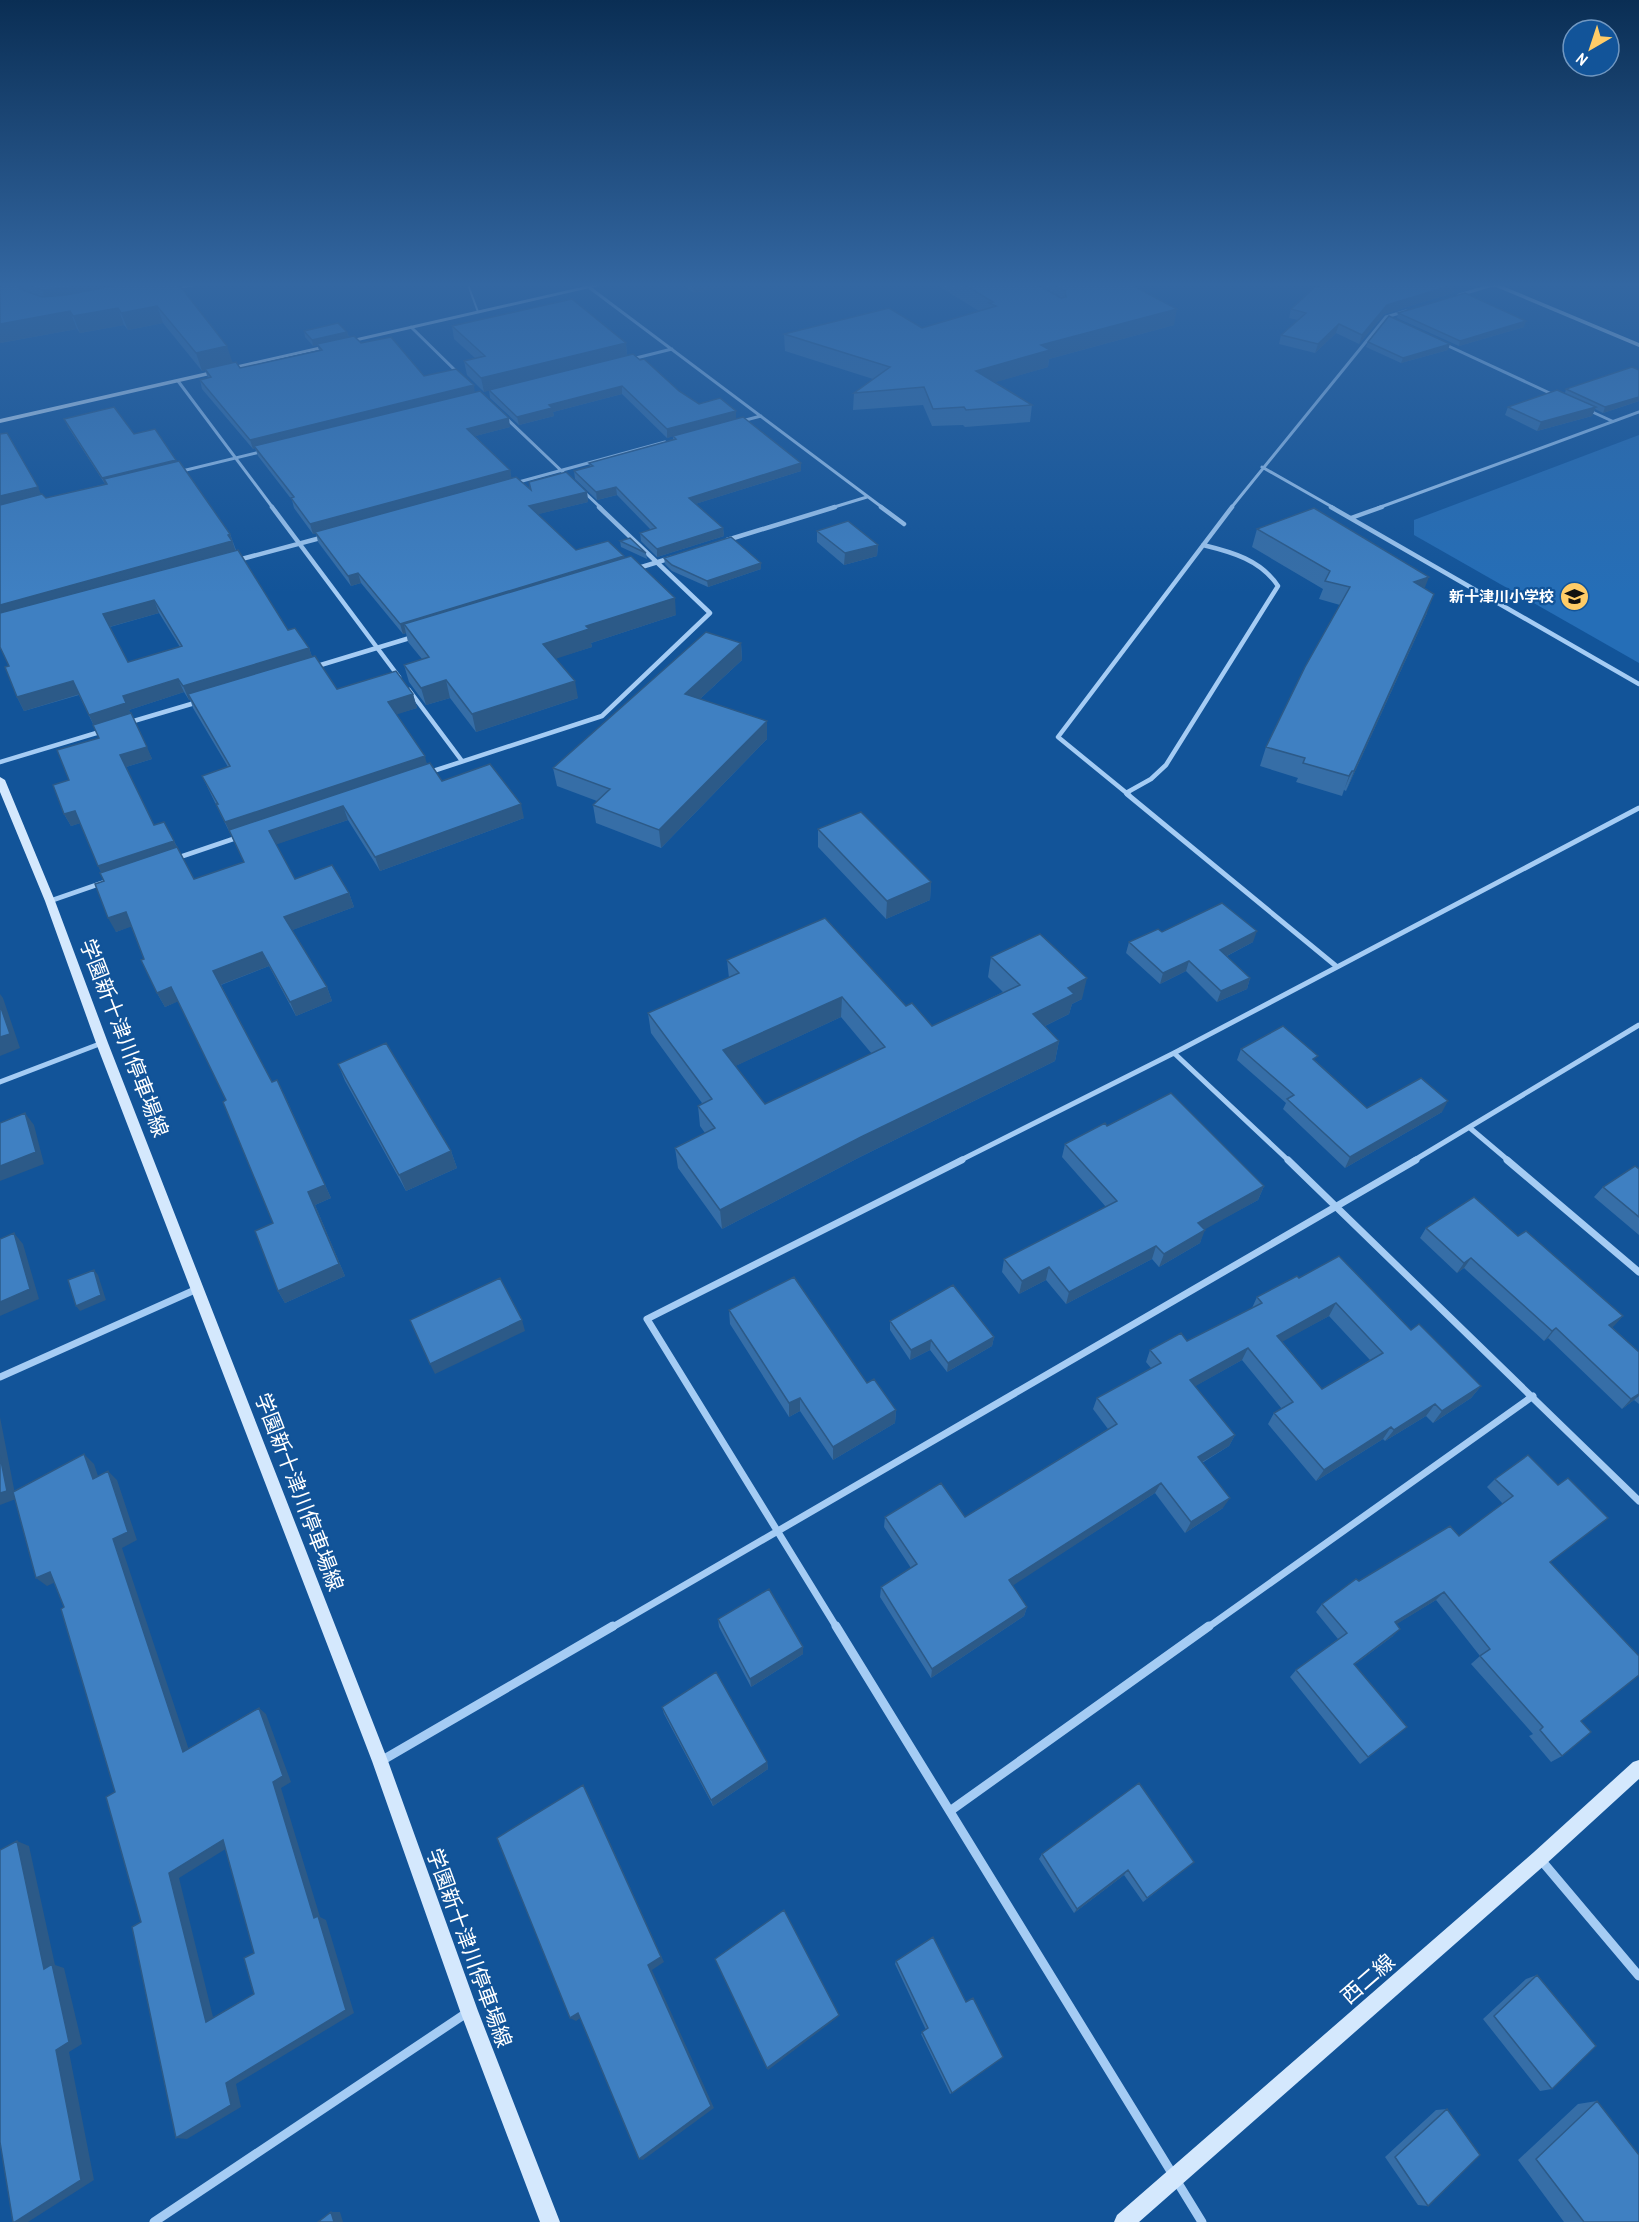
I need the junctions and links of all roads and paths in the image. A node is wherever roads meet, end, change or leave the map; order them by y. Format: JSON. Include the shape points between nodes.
{"nodes":[{"id":1,"x":157,"y":386,"type":"edge"},
{"id":2,"x":182,"y":386,"type":"edge"},
{"id":3,"x":721,"y":386,"type":"edge"},
{"id":4,"x":1329,"y":386,"type":"edge"},
{"id":5,"x":1535,"y":386,"type":"edge"},
{"id":6,"x":1558,"y":396,"type":"edge"},
{"id":7,"x":1580,"y":406,"type":"edge"},
{"id":8,"x":1639,"y":412,"type":"edge"},
{"id":9,"x":500,"y":413,"type":"edge"},
{"id":10,"x":761,"y":416,"type":"junction"},
{"id":11,"x":0,"y":421,"type":"edge"},
{"id":12,"x":1612,"y":421,"type":"junction"},
{"id":13,"x":728,"y":425,"type":"edge"},
{"id":14,"x":672,"y":440,"type":"edge"},
{"id":15,"x":270,"y":449,"type":"edge"},
{"id":16,"x":236,"y":458,"type":"junction"},
{"id":17,"x":1262,"y":467,"type":"junction"},
{"id":18,"x":561,"y":470,"type":"junction"},
{"id":19,"x":169,"y":474,"type":"edge"},
{"id":20,"x":504,"y":486,"type":"edge"},
{"id":21,"x":867,"y":497,"type":"junction"},
{"id":22,"x":1351,"y":518,"type":"junction"},
{"id":23,"x":904,"y":524,"type":"dead end"},
{"id":24,"x":333,"y":534,"type":"edge"},
{"id":25,"x":723,"y":542,"type":"edge"},
{"id":26,"x":299,"y":544,"type":"junction"},
{"id":27,"x":1203,"y":545,"type":"junction"},
{"id":28,"x":679,"y":555,"type":"edge"},
{"id":29,"x":230,"y":562,"type":"edge"},
{"id":30,"x":657,"y":562,"type":"junction"},
{"id":31,"x":624,"y":572,"type":"edge"},
{"id":32,"x":422,"y":634,"type":"edge"},
{"id":33,"x":378,"y":648,"type":"junction"},
{"id":34,"x":309,"y":669,"type":"edge"},
{"id":35,"x":1639,"y":684,"type":"edge"},
{"id":36,"x":206,"y":700,"type":"edge"},
{"id":37,"x":125,"y":724,"type":"edge"},
{"id":38,"x":114,"y":728,"type":"edge"},
{"id":39,"x":462,"y":761,"type":"junction"},
{"id":40,"x":0,"y":762,"type":"edge"},
{"id":41,"x":418,"y":776,"type":"edge"},
{"id":42,"x":0,"y":780,"type":"edge"},
{"id":43,"x":1126,"y":793,"type":"junction"},
{"id":44,"x":1639,"y":808,"type":"edge"},
{"id":45,"x":251,"y":833,"type":"edge"},
{"id":46,"x":162,"y":863,"type":"edge"},
{"id":47,"x":106,"y":882,"type":"edge"},
{"id":48,"x":50,"y":901,"type":"junction"},
{"id":49,"x":1336,"y":966,"type":"junction"},
{"id":50,"x":1639,"y":1025,"type":"edge"},
{"id":51,"x":102,"y":1043,"type":"junction"},
{"id":52,"x":1174,"y":1053,"type":"junction"},
{"id":53,"x":0,"y":1082,"type":"edge"},
{"id":54,"x":1470,"y":1128,"type":"junction"},
{"id":55,"x":1338,"y":1207,"type":"junction"},
{"id":56,"x":1639,"y":1272,"type":"edge"},
{"id":57,"x":197,"y":1288,"type":"junction"},
{"id":58,"x":0,"y":1377,"type":"edge"},
{"id":59,"x":1533,"y":1396,"type":"junction"},
{"id":60,"x":1639,"y":1501,"type":"edge"},
{"id":61,"x":778,"y":1533,"type":"junction"},
{"id":62,"x":380,"y":1761,"type":"junction"},
{"id":63,"x":1639,"y":1768,"type":"edge"},
{"id":64,"x":950,"y":1811,"type":"junction"},
{"id":65,"x":1540,"y":1858,"type":"junction"},
{"id":66,"x":1639,"y":1976,"type":"edge"},
{"id":67,"x":469,"y":2012,"type":"junction"},
{"id":68,"x":1174,"y":2177,"type":"junction"},
{"id":69,"x":154,"y":2222,"type":"edge"},
{"id":70,"x":550,"y":2222,"type":"edge"},
{"id":71,"x":1124,"y":2222,"type":"edge"},
{"id":72,"x":1202,"y":2222,"type":"edge"}],
"edges":[{"from":1,"to":11,"type":"street"},
{"from":2,"to":16,"type":"street"},
{"from":3,"to":10,"type":"street"},
{"from":4,"to":17,"type":"street"},
{"from":5,"to":6,"type":"street"},
{"from":7,"to":12,"type":"street"},
{"from":8,"to":12,"type":"street"},
{"from":9,"to":18,"type":"street"},
{"from":10,"to":13,"type":"street"},
{"from":10,"to":21,"type":"street"},
{"from":12,"to":22,"type":"street"},
{"from":14,"to":18,"type":"street"},
{"from":15,"to":16,"type":"street"},
{"from":16,"to":19,"type":"street"},
{"from":16,"to":26,"type":"street"},
{"from":17,"to":22,"type":"street"},
{"from":17,"to":27,"type":"street"},
{"from":18,"to":20,"type":"street"},
{"from":18,"to":30,"type":"street"},
{"from":21,"to":23,"type":"street"},
{"from":21,"to":25,"type":"street"},
{"from":22,"to":35,"type":"street"},
{"from":24,"to":26,"type":"street"},
{"from":26,"to":29,"type":"street"},
{"from":26,"to":33,"type":"street"},
{"from":27,"to":43,"type":"street","via":[[1058,738]]},
{"from":27,"to":43,"type":"street","via":[[1236,554],[1272,574],[1278,586],[1166,765],[1151,780]]},
{"from":28,"to":30,"type":"street"},
{"from":30,"to":31,"type":"street"},
{"from":30,"to":39,"type":"street","via":[[710,613],[602,716]]},
{"from":32,"to":33,"type":"street"},
{"from":33,"to":34,"type":"street"},
{"from":33,"to":39,"type":"street"},
{"from":36,"to":37,"type":"street"},
{"from":38,"to":40,"type":"street"},
{"from":39,"to":41,"type":"street"},
{"from":42,"to":48,"type":"street","name":"学園新十津川停車場線"},
{"from":43,"to":49,"type":"street"},
{"from":44,"to":49,"type":"street"},
{"from":45,"to":46,"type":"street"},
{"from":47,"to":48,"type":"street"},
{"from":48,"to":51,"type":"street","name":"学園新十津川停車場線"},
{"from":49,"to":52,"type":"street"},
{"from":50,"to":54,"type":"street"},
{"from":51,"to":53,"type":"street"},
{"from":51,"to":57,"type":"street","name":"学園新十津川停車場線"},
{"from":52,"to":55,"type":"street"},
{"from":52,"to":61,"type":"street","via":[[647,1319]]},
{"from":54,"to":55,"type":"street"},
{"from":54,"to":56,"type":"street"},
{"from":55,"to":59,"type":"street"},
{"from":55,"to":61,"type":"street"},
{"from":57,"to":58,"type":"street"},
{"from":57,"to":62,"type":"street","name":"学園新十津川停車場線"},
{"from":59,"to":60,"type":"street"},
{"from":59,"to":64,"type":"street"},
{"from":61,"to":62,"type":"street"},
{"from":61,"to":64,"type":"street"},
{"from":62,"to":67,"type":"street","name":"学園新十津川停車場線"},
{"from":63,"to":65,"type":"street","name":"西二線"},
{"from":64,"to":68,"type":"street"},
{"from":65,"to":66,"type":"street"},
{"from":65,"to":68,"type":"street","name":"西二線"},
{"from":67,"to":69,"type":"street"},
{"from":67,"to":70,"type":"street","name":"学園新十津川停車場線"},
{"from":68,"to":71,"type":"street","name":"西二線"},
{"from":68,"to":72,"type":"street"}]}
